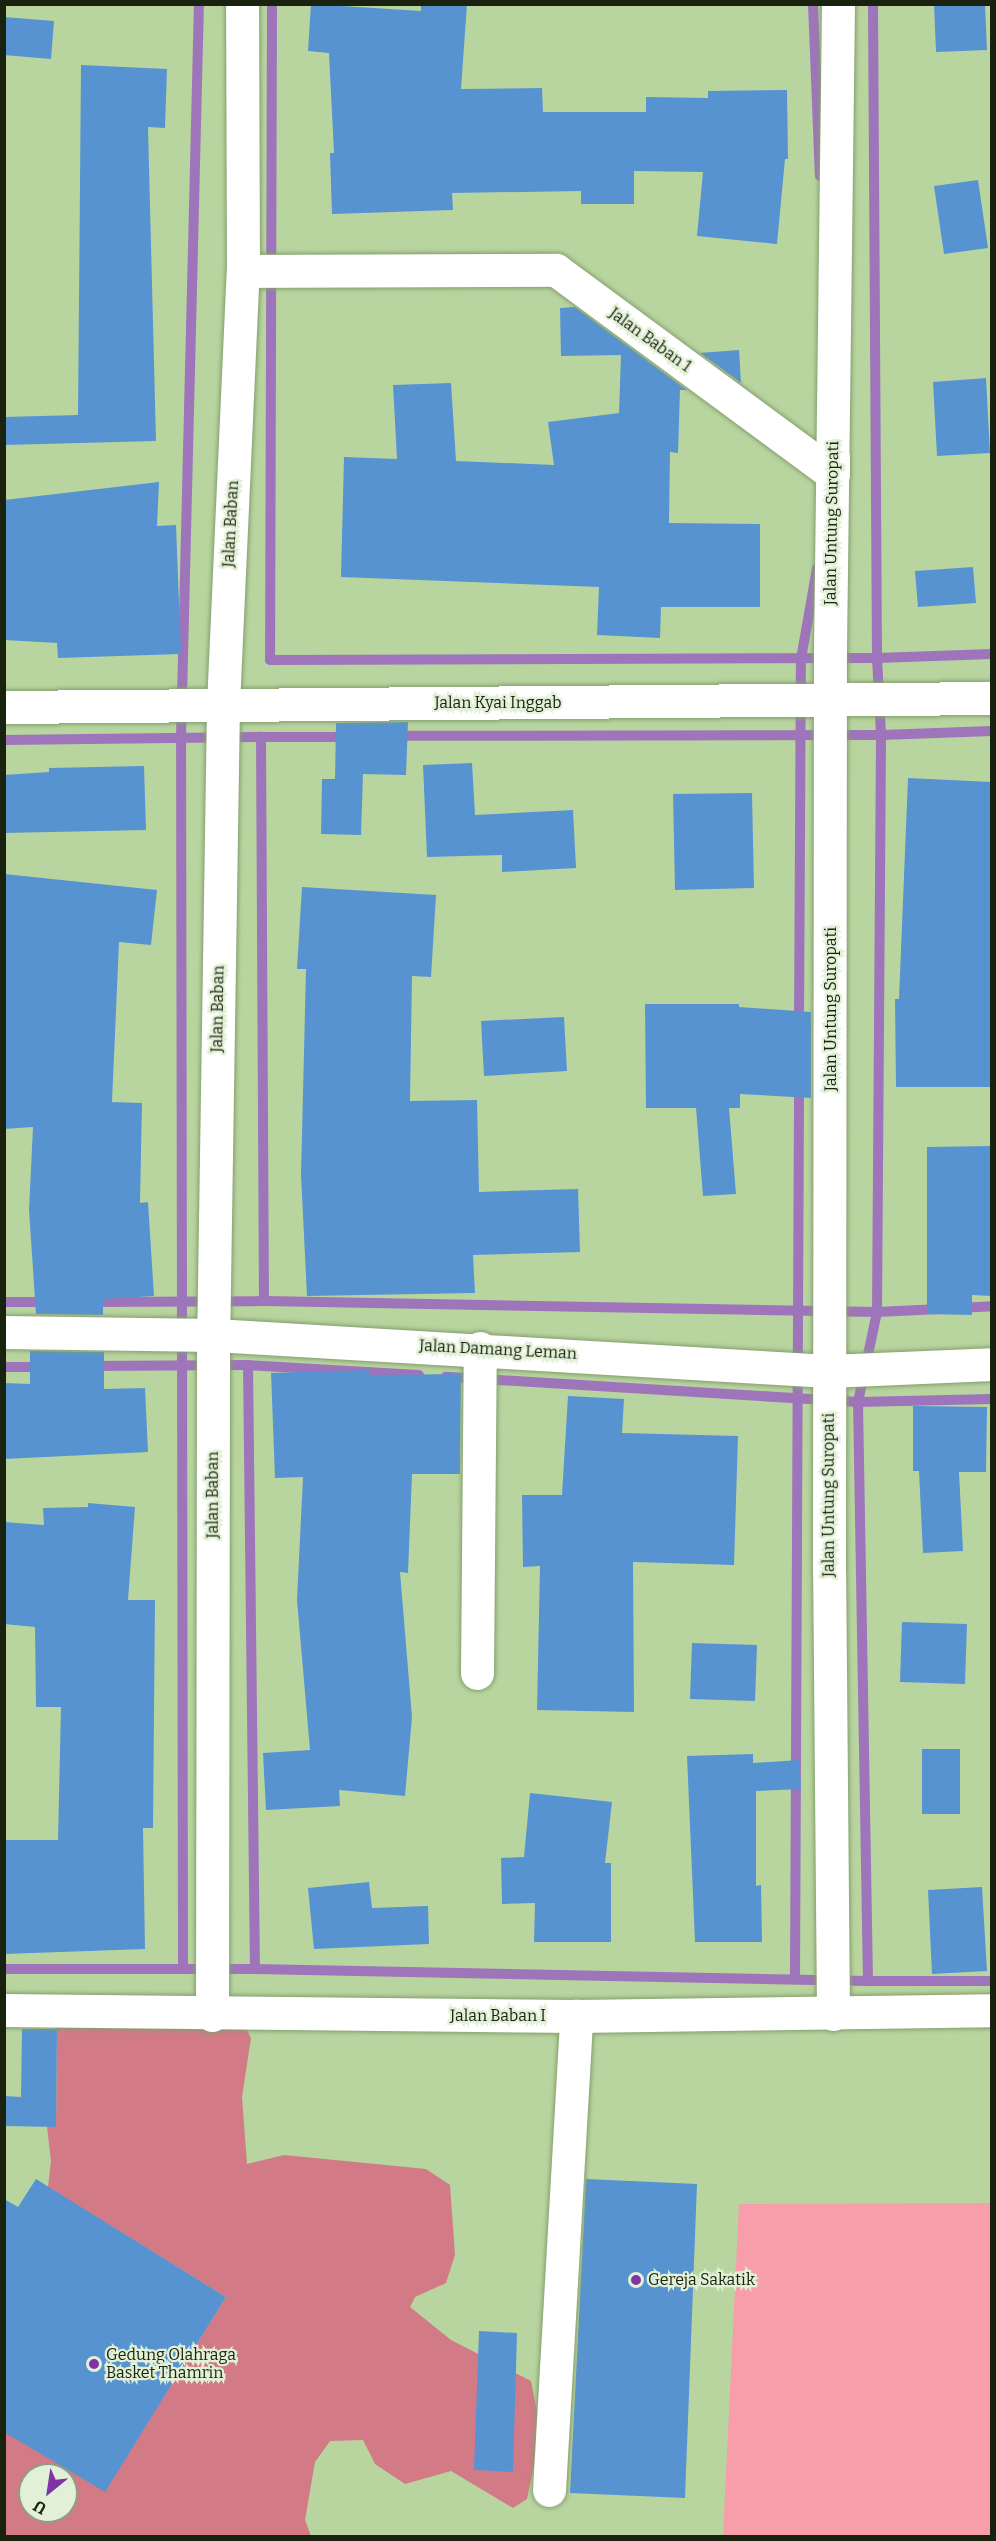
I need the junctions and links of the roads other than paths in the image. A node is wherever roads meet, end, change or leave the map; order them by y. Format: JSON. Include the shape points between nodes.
{"nodes":[{"id":1,"x":242,"y":4,"type":"edge"},
{"id":2,"x":838,"y":4,"type":"edge"},
{"id":3,"x":243,"y":271,"type":"junction"},
{"id":4,"x":833,"y":474,"type":"junction"},
{"id":5,"x":992,"y":698,"type":"edge"},
{"id":6,"x":832,"y":701,"type":"junction"},
{"id":7,"x":223,"y":705,"type":"junction"},
{"id":8,"x":4,"y":707,"type":"edge"},
{"id":9,"x":4,"y":1332,"type":"edge"},
{"id":10,"x":213,"y":1342,"type":"junction"},
{"id":11,"x":480,"y":1348,"type":"junction"},
{"id":12,"x":992,"y":1365,"type":"edge"},
{"id":13,"x":828,"y":1371,"type":"junction"},
{"id":14,"x":477,"y":1673,"type":"dead end"},
{"id":15,"x":4,"y":2010,"type":"edge"},
{"id":16,"x":992,"y":2010,"type":"edge"},
{"id":17,"x":833,"y":2014,"type":"junction"},
{"id":18,"x":212,"y":2015,"type":"junction"},
{"id":19,"x":576,"y":2016,"type":"junction"},
{"id":20,"x":549,"y":2490,"type":"dead end"}],
"edges":[{"from":1,"to":3,"type":"street","name":"Jalan Baban"},
{"from":2,"to":4,"type":"street"},
{"from":3,"to":4,"type":"street","name":"Jalan Baban 1","via":[[556,270]]},
{"from":3,"to":7,"type":"street","name":"Jalan Baban"},
{"from":4,"to":6,"type":"street","name":"Jalan Untung Suropati"},
{"from":5,"to":6,"type":"street","name":"Jalan Kyai Inggab"},
{"from":6,"to":7,"type":"street","name":"Jalan Kyai Inggab"},
{"from":6,"to":13,"type":"street","name":"Jalan Untung Suropati"},
{"from":7,"to":8,"type":"street","name":"Jalan Kyai Inggab"},
{"from":7,"to":10,"type":"street","name":"Jalan Baban"},
{"from":9,"to":10,"type":"street","name":"Jalan Damang Leman"},
{"from":10,"to":11,"type":"street","name":"Jalan Damang Leman"},
{"from":10,"to":18,"type":"street","name":"Jalan Baban"},
{"from":11,"to":13,"type":"street","name":"Jalan Damang Leman"},
{"from":11,"to":14,"type":"street"},
{"from":12,"to":13,"type":"street","name":"Jalan Damang Leman"},
{"from":13,"to":17,"type":"street","name":"Jalan Untung Suropati"},
{"from":15,"to":18,"type":"street","name":"Jalan Baban I"},
{"from":16,"to":17,"type":"street","name":"Jalan Baban I"},
{"from":17,"to":19,"type":"street","name":"Jalan Baban I"},
{"from":18,"to":19,"type":"street","name":"Jalan Baban I"},
{"from":19,"to":20,"type":"street"}]}
